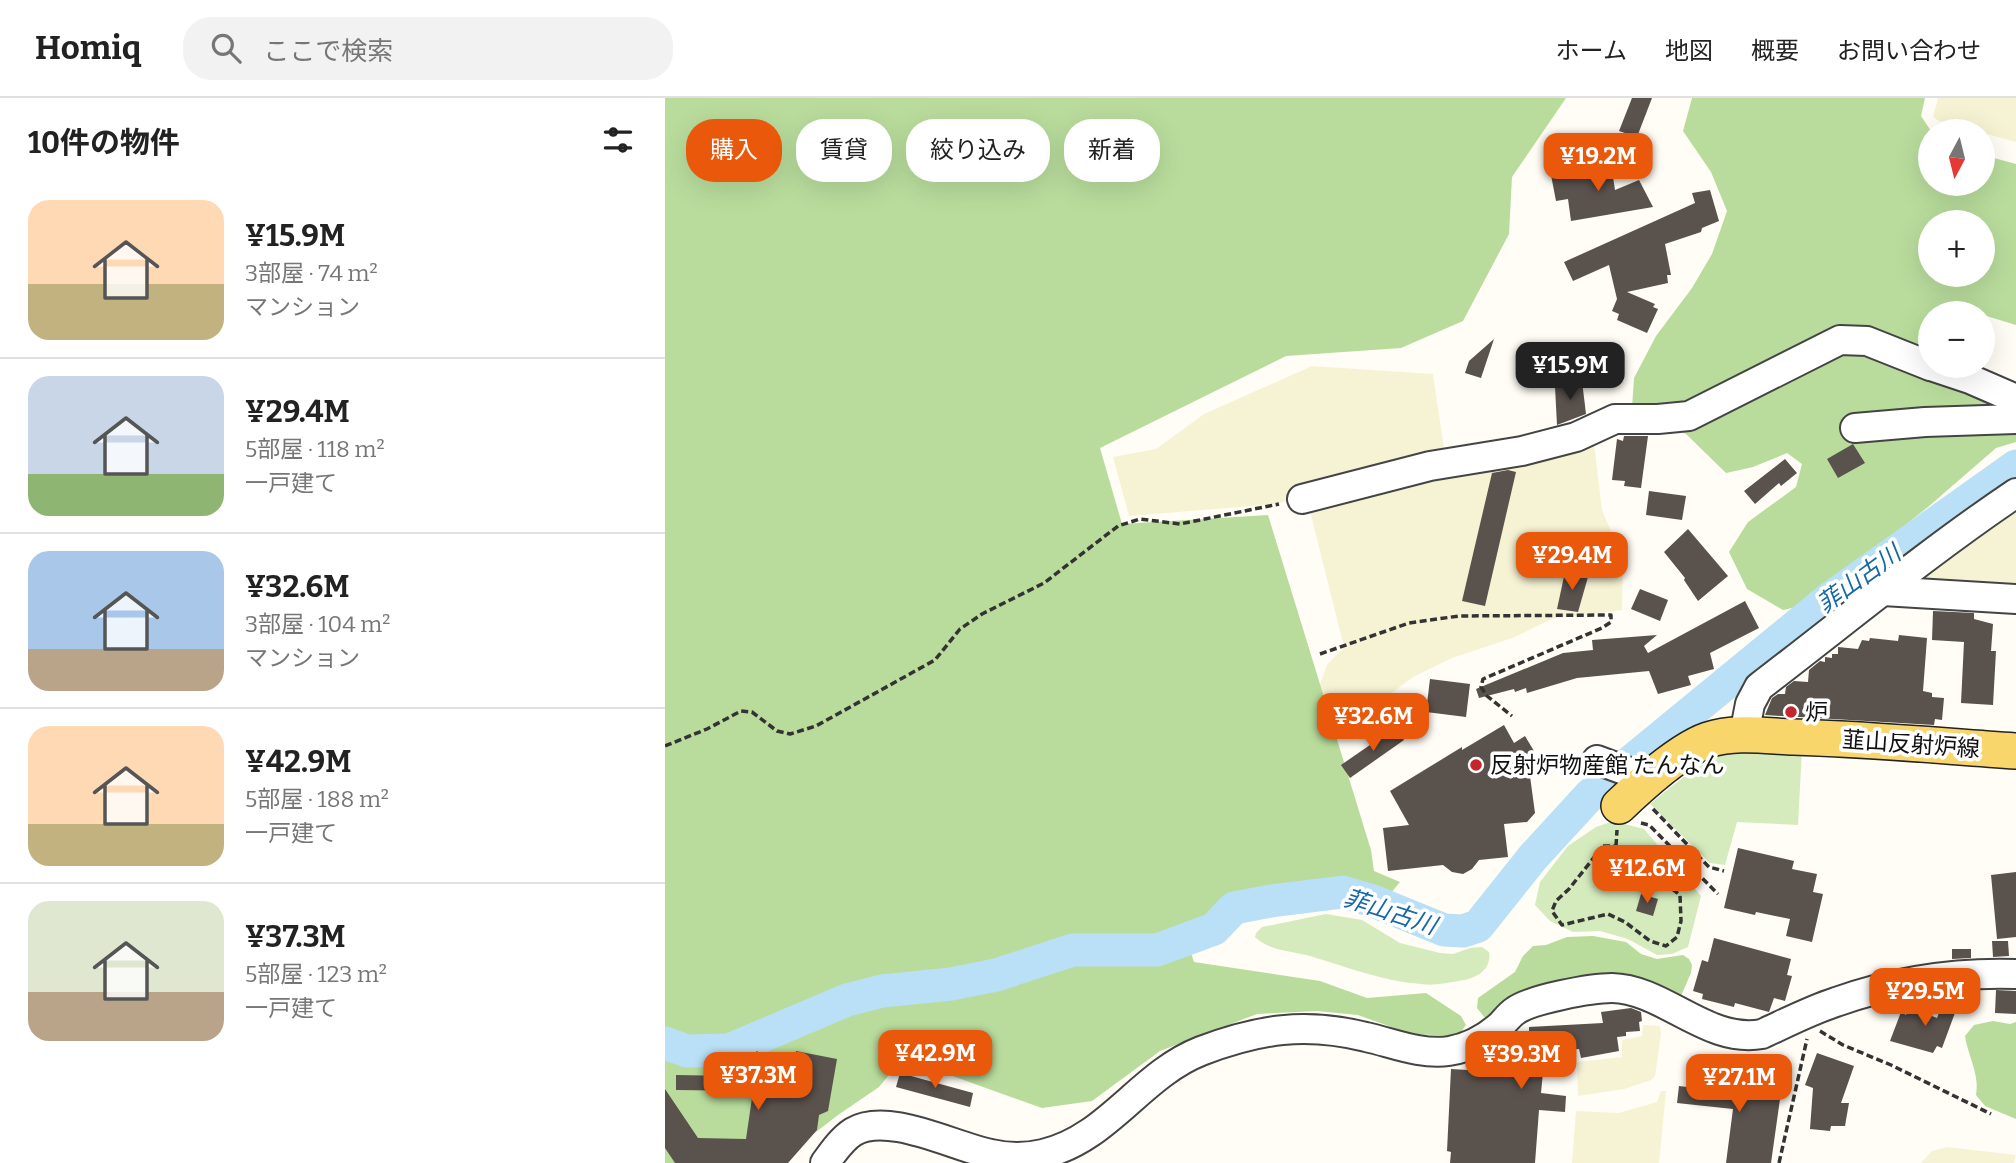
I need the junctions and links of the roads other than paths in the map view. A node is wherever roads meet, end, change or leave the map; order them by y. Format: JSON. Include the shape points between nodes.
{"nodes":[{"id":1,"x":1918,"y":361,"type":"edge"},
{"id":2,"x":1967,"y":378,"type":"edge"},
{"id":3,"x":2016,"y":399,"type":"edge"},
{"id":4,"x":2016,"y":419,"type":"edge"},
{"id":5,"x":1855,"y":428,"type":"dead end"},
{"id":6,"x":2016,"y":493,"type":"edge"},
{"id":7,"x":1302,"y":499,"type":"road end"},
{"id":8,"x":1883,"y":591,"type":"junction"},
{"id":9,"x":2016,"y":599,"type":"edge"},
{"id":10,"x":1744,"y":735,"type":"junction"},
{"id":11,"x":2016,"y":751,"type":"edge"},
{"id":12,"x":1597,"y":760,"type":"dead end"},
{"id":13,"x":1634,"y":787,"type":"joint"},
{"id":14,"x":2016,"y":975,"type":"edge"},
{"id":15,"x":1015,"y":1160,"type":"edge"},
{"id":16,"x":825,"y":1163,"type":"edge"}],
"edges":[{"from":1,"to":7,"type":"street","via":[[1867,341],[1840,340],[1689,416],[1615,419],[1576,438],[1430,466]]},
{"from":2,"to":3,"type":"street"},
{"from":4,"to":5,"type":"street"},
{"from":6,"to":8,"type":"street"},
{"from":8,"to":9,"type":"street"},
{"from":8,"to":10,"type":"street","via":[[1759,687]]},
{"from":10,"to":11,"type":"main road","name":"韮山反射炉線"},
{"from":10,"to":13,"type":"main road","name":"韮山反射炉線","via":[[1707,740]]},
{"from":12,"to":13,"type":"street"},
{"from":14,"to":15,"type":"street","via":[[1953,974],[1909,981],[1834,1002],[1811,1017],[1752,1035],[1731,1034],[1613,988],[1531,1004],[1516,1010],[1489,1035],[1444,1052],[1310,1027],[1281,1029],[1199,1052],[1164,1070],[1085,1138],[1062,1150]]},
{"from":15,"to":16,"type":"street","via":[[878,1125],[853,1132]]}]}
